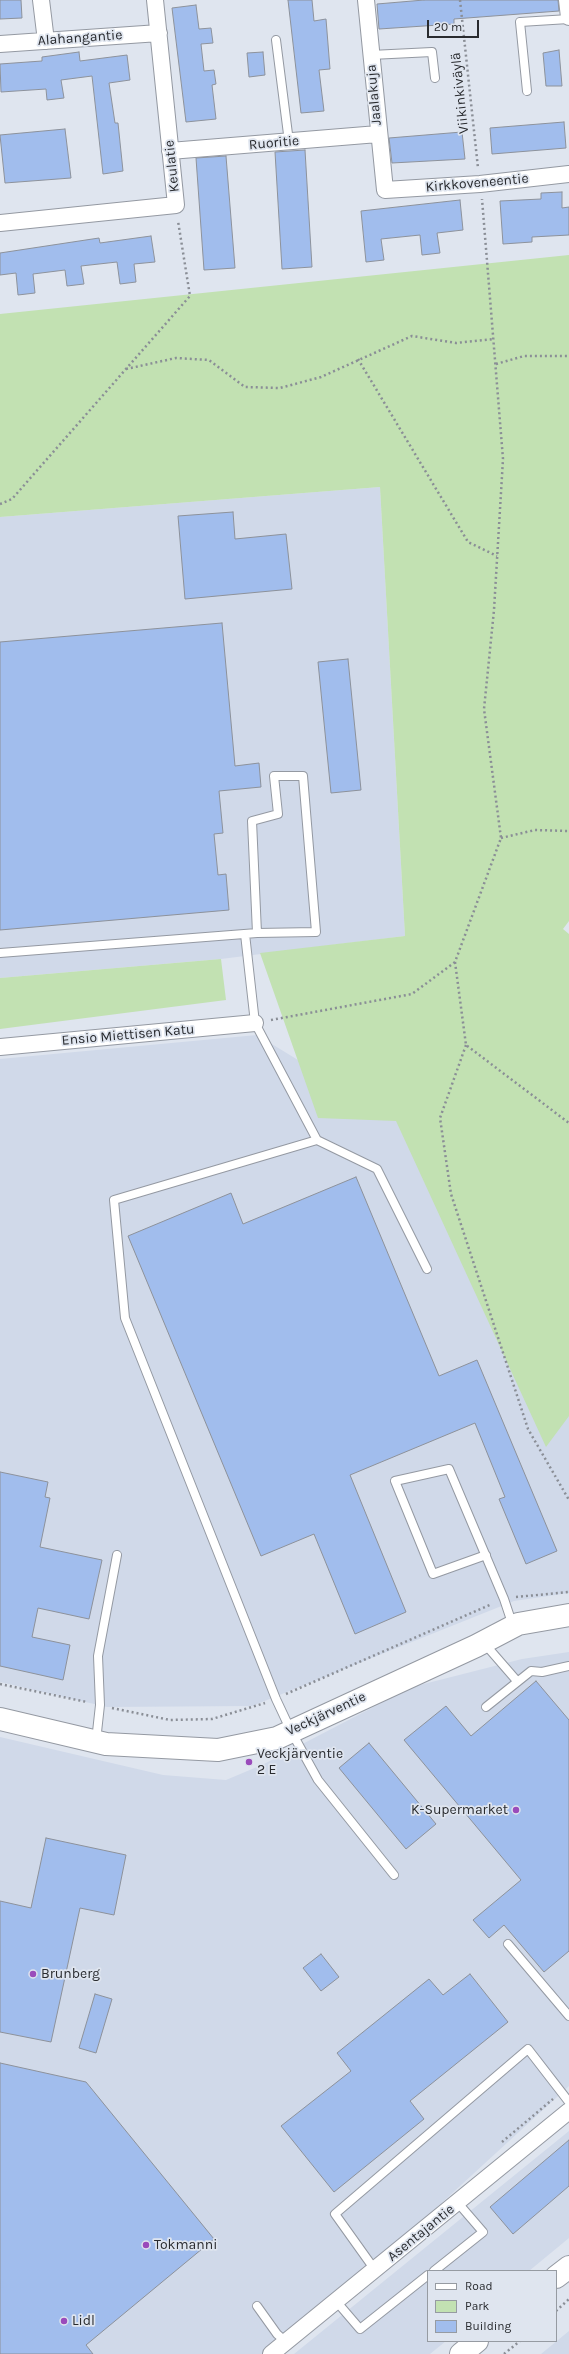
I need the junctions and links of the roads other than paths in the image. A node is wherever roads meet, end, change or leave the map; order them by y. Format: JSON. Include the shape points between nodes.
{"nodes":[{"id":1,"x":41,"y":0,"type":"edge"},
{"id":2,"x":155,"y":0,"type":"edge"},
{"id":3,"x":366,"y":0,"type":"edge"},
{"id":4,"x":567,"y":0,"type":"edge"},
{"id":5,"x":569,"y":18,"type":"edge"},
{"id":6,"x":159,"y":33,"type":"junction"},
{"id":7,"x":276,"y":40,"type":"dead end"},
{"id":8,"x":46,"y":41,"type":"junction"},
{"id":9,"x":0,"y":44,"type":"edge"},
{"id":10,"x":371,"y":55,"type":"junction"},
{"id":11,"x":435,"y":78,"type":"dead end"},
{"id":12,"x":527,"y":91,"type":"dead end"},
{"id":13,"x":378,"y":134,"type":"junction"},
{"id":14,"x":289,"y":142,"type":"junction"},
{"id":15,"x":170,"y":151,"type":"junction"},
{"id":16,"x":569,"y":174,"type":"edge"},
{"id":17,"x":385,"y":190,"type":"joint"},
{"id":18,"x":0,"y":223,"type":"edge"},
{"id":19,"x":257,"y":933,"type":"junction"},
{"id":20,"x":245,"y":934,"type":"junction"},
{"id":21,"x":0,"y":953,"type":"edge"},
{"id":22,"x":255,"y":1023,"type":"junction"},
{"id":23,"x":0,"y":1047,"type":"edge"},
{"id":24,"x":317,"y":1140,"type":"junction"},
{"id":25,"x":427,"y":1269,"type":"dead end"},
{"id":26,"x":117,"y":1555,"type":"dead end"},
{"id":27,"x":486,"y":1556,"type":"junction"},
{"id":28,"x":569,"y":1615,"type":"edge"},
{"id":29,"x":513,"y":1627,"type":"junction"},
{"id":30,"x":484,"y":1642,"type":"junction"},
{"id":31,"x":569,"y":1666,"type":"edge"},
{"id":32,"x":517,"y":1681,"type":"junction"},
{"id":33,"x":486,"y":1707,"type":"dead end"},
{"id":34,"x":0,"y":1719,"type":"edge"},
{"id":35,"x":291,"y":1731,"type":"junction"},
{"id":36,"x":96,"y":1741,"type":"junction"},
{"id":37,"x":394,"y":1876,"type":"dead end"},
{"id":38,"x":508,"y":1944,"type":"dead end"},
{"id":39,"x":569,"y":2016,"type":"edge"},
{"id":40,"x":569,"y":2102,"type":"edge"},
{"id":41,"x":569,"y":2111,"type":"edge"},
{"id":42,"x":458,"y":2203,"type":"junction"},
{"id":43,"x":569,"y":2267,"type":"edge"},
{"id":44,"x":374,"y":2270,"type":"junction"},
{"id":45,"x":435,"y":2270,"type":"edge"},
{"id":46,"x":427,"y":2276,"type":"edge"},
{"id":47,"x":557,"y":2276,"type":"edge"},
{"id":48,"x":336,"y":2301,"type":"junction"},
{"id":49,"x":257,"y":2306,"type":"dead end"},
{"id":50,"x":286,"y":2342,"type":"junction"},
{"id":51,"x":476,"y":2342,"type":"edge"},
{"id":52,"x":271,"y":2354,"type":"edge"},
{"id":53,"x":462,"y":2354,"type":"edge"}],
"edges":[{"from":1,"to":8,"type":"street"},
{"from":2,"to":6,"type":"street","name":"Keulatie"},
{"from":3,"to":10,"type":"street","name":"Jaalakuja"},
{"from":4,"to":5,"type":"street"},
{"from":5,"to":12,"type":"lane","via":[[520,22]]},
{"from":6,"to":8,"type":"street","name":"Alahangantie"},
{"from":6,"to":15,"type":"street","name":"Keulatie"},
{"from":7,"to":14,"type":"lane"},
{"from":8,"to":9,"type":"street","name":"Alahangantie"},
{"from":10,"to":11,"type":"lane","via":[[432,52]]},
{"from":10,"to":13,"type":"street","name":"Jaalakuja"},
{"from":13,"to":14,"type":"street","name":"Ruoritie"},
{"from":13,"to":17,"type":"street","name":"Jaalakuja"},
{"from":14,"to":15,"type":"street","name":"Ruoritie"},
{"from":15,"to":18,"type":"street","name":"Keulatie","via":[[176,205]]},
{"from":16,"to":17,"type":"street","name":"Kirkkoveneentie","via":[[480,184]]},
{"from":19,"to":19,"type":"lane","via":[[252,821],[278,814],[274,776],[303,776],[316,932]]},
{"from":19,"to":20,"type":"lane"},
{"from":20,"to":21,"type":"lane"},
{"from":20,"to":22,"type":"lane"},
{"from":22,"to":23,"type":"street","name":"Ensio Miettisen Katu"},
{"from":22,"to":24,"type":"lane"},
{"from":24,"to":25,"type":"lane","via":[[377,1169]]},
{"from":24,"to":35,"type":"lane","via":[[114,1200],[125,1318]]},
{"from":26,"to":36,"type":"lane","via":[[98,1656],[100,1706]]},
{"from":27,"to":27,"type":"lane","via":[[449,1469],[395,1481],[433,1574]]},
{"from":27,"to":29,"type":"lane"},
{"from":28,"to":29,"type":"main road","name":"Veckjärventie"},
{"from":29,"to":30,"type":"main road","name":"Veckjärventie"},
{"from":30,"to":32,"type":"lane"},
{"from":30,"to":35,"type":"main road","name":"Veckjärventie"},
{"from":31,"to":32,"type":"lane","via":[[542,1672],[531,1671]]},
{"from":32,"to":33,"type":"lane"},
{"from":34,"to":36,"type":"main road","name":"Veckjärventie"},
{"from":35,"to":36,"type":"main road","name":"Veckjärventie","via":[[277,1738],[218,1750],[166,1749]]},
{"from":35,"to":37,"type":"lane","via":[[318,1780]]},
{"from":38,"to":39,"type":"lane"},
{"from":40,"to":44,"type":"lane","via":[[528,2049],[335,2214]]},
{"from":41,"to":42,"type":"street","name":"Asentajantie"},
{"from":42,"to":44,"type":"street","name":"Asentajantie"},
{"from":42,"to":45,"type":"lane","via":[[483,2232]]},
{"from":43,"to":47,"type":"main road"},
{"from":44,"to":48,"type":"street","name":"Asentajantie"},
{"from":46,"to":48,"type":"lane","via":[[360,2329]]},
{"from":48,"to":50,"type":"street","name":"Asentajantie"},
{"from":49,"to":50,"type":"lane"},
{"from":50,"to":52,"type":"street","name":"Asentajantie"},
{"from":51,"to":53,"type":"main road"}]}
